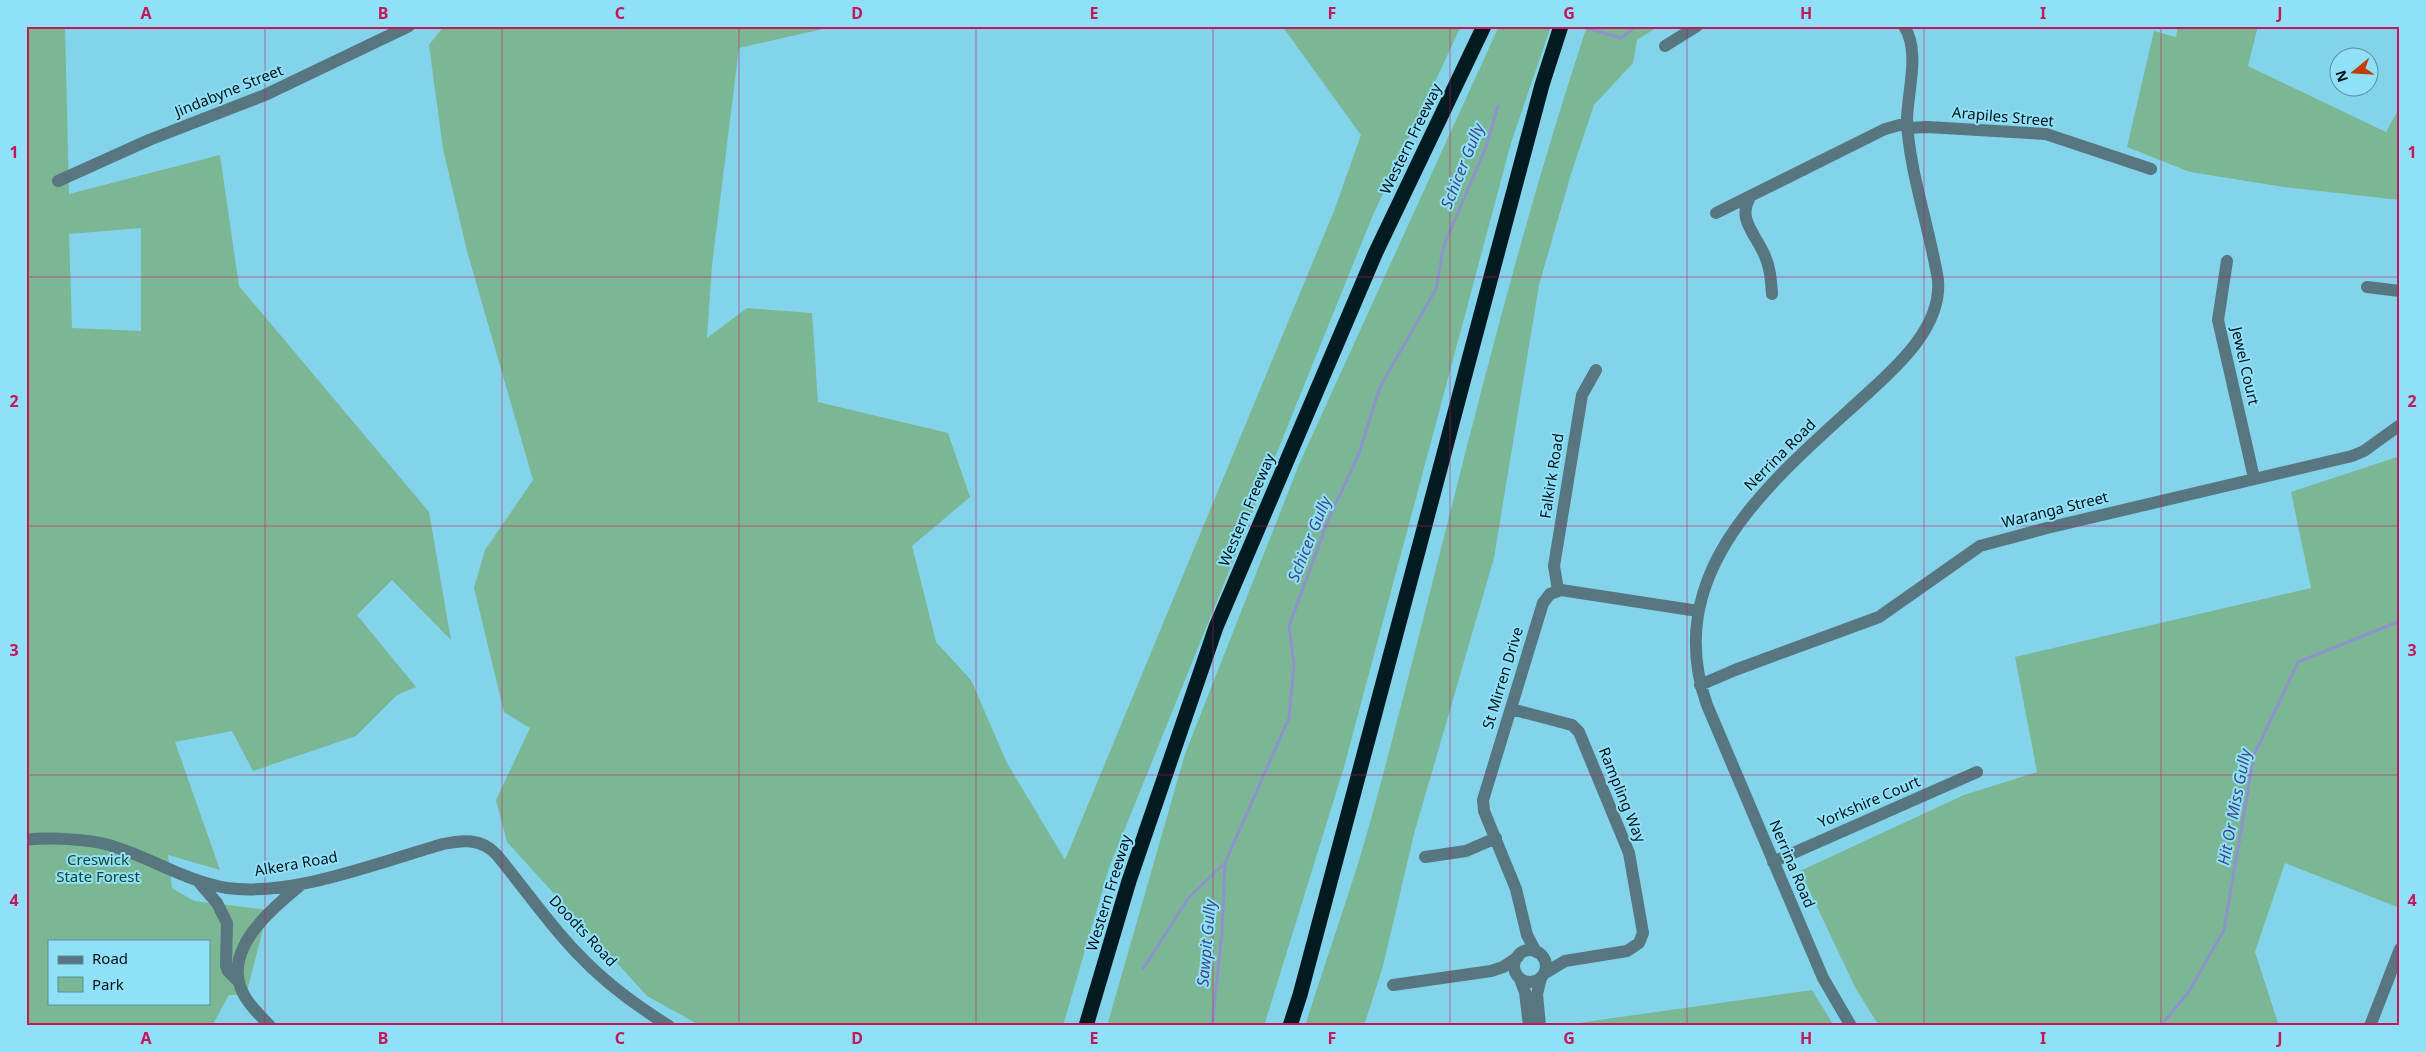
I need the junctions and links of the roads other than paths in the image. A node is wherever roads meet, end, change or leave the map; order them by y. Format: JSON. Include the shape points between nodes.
{"nodes":[{"id":1,"x":410,"y":26,"type":"edge"},
{"id":2,"x":1484,"y":26,"type":"edge"},
{"id":3,"x":1561,"y":26,"type":"edge"},
{"id":4,"x":1696,"y":26,"type":"edge"},
{"id":5,"x":1904,"y":26,"type":"edge"},
{"id":6,"x":1665,"y":46,"type":"dead end"},
{"id":7,"x":1908,"y":126,"type":"junction"},
{"id":8,"x":2151,"y":169,"type":"dead end"},
{"id":9,"x":58,"y":181,"type":"dead end"},
{"id":10,"x":1751,"y":196,"type":"junction"},
{"id":11,"x":1716,"y":213,"type":"dead end"},
{"id":12,"x":2228,"y":261,"type":"dead end"},
{"id":13,"x":2367,"y":287,"type":"dead end"},
{"id":14,"x":2400,"y":291,"type":"edge"},
{"id":15,"x":1772,"y":294,"type":"dead end"},
{"id":16,"x":1596,"y":370,"type":"dead end"},
{"id":17,"x":2400,"y":425,"type":"edge"},
{"id":18,"x":2254,"y":478,"type":"junction"},
{"id":19,"x":1558,"y":590,"type":"junction"},
{"id":20,"x":1698,"y":611,"type":"junction"},
{"id":21,"x":1699,"y":681,"type":"junction"},
{"id":22,"x":1512,"y":709,"type":"junction"},
{"id":23,"x":1977,"y":772,"type":"dead end"},
{"id":24,"x":1496,"y":838,"type":"junction"},
{"id":25,"x":26,"y":840,"type":"edge"},
{"id":26,"x":485,"y":845,"type":"joint"},
{"id":27,"x":1425,"y":857,"type":"dead end"},
{"id":28,"x":1774,"y":862,"type":"junction"},
{"id":29,"x":198,"y":881,"type":"junction"},
{"id":30,"x":304,"y":882,"type":"junction"},
{"id":31,"x":1523,"y":916,"type":"junction"},
{"id":32,"x":2400,"y":950,"type":"edge"},
{"id":33,"x":1538,"y":952,"type":"junction"},
{"id":34,"x":1518,"y":956,"type":"junction"},
{"id":35,"x":1574,"y":959,"type":"junction"},
{"id":36,"x":1492,"y":971,"type":"junction"},
{"id":37,"x":1543,"y":976,"type":"junction"},
{"id":38,"x":1519,"y":978,"type":"junction"},
{"id":39,"x":238,"y":981,"type":"junction"},
{"id":40,"x":1393,"y":985,"type":"dead end"},
{"id":41,"x":270,"y":1026,"type":"edge"},
{"id":42,"x":669,"y":1026,"type":"edge"},
{"id":43,"x":1086,"y":1026,"type":"edge"},
{"id":44,"x":1290,"y":1026,"type":"edge"},
{"id":45,"x":1529,"y":1026,"type":"edge"},
{"id":46,"x":1540,"y":1026,"type":"edge"},
{"id":47,"x":1851,"y":1026,"type":"edge"},
{"id":48,"x":2370,"y":1026,"type":"edge"}],
"edges":[{"from":1,"to":9,"type":"street","name":"Jindabyne Street","via":[[265,95],[150,140]]},
{"from":2,"to":43,"type":"highway","name":"Western Freeway","via":[[1375,254],[1216,627],[1129,881]]},
{"from":3,"to":44,"type":"highway"},
{"from":4,"to":6,"type":"street"},
{"from":5,"to":7,"type":"street","name":"Nerrina Road","via":[[1912,51]]},
{"from":7,"to":8,"type":"street","name":"Arapiles Street","via":[[2046,134]]},
{"from":7,"to":10,"type":"street","name":"Arapiles Street","via":[[1885,128]]},
{"from":7,"to":20,"type":"street","name":"Nerrina Road","via":[[1938,280],[1938,299],[1932,315],[1900,362],[1771,484],[1751,508],[1714,562]]},
{"from":10,"to":11,"type":"street","name":"Arapiles Street"},
{"from":10,"to":15,"type":"street","via":[[1744,208],[1745,216],[1765,255]]},
{"from":12,"to":18,"type":"street","name":"Jewel Court","via":[[2218,320]]},
{"from":13,"to":14,"type":"street"},
{"from":16,"to":19,"type":"street","name":"Falkirk Road","via":[[1584,388],[1579,413],[1554,566]]},
{"from":17,"to":18,"type":"street","name":"Waranga Street","via":[[2360,453]]},
{"from":18,"to":21,"type":"street","name":"Waranga Street","via":[[1980,546],[1879,617]]},
{"from":19,"to":20,"type":"street"},
{"from":19,"to":22,"type":"street","name":"St Mirren Drive","via":[[1543,603]]},
{"from":20,"to":21,"type":"street","name":"Nerrina Road","via":[[1694,643]]},
{"from":21,"to":28,"type":"street","name":"Nerrina Road"},
{"from":22,"to":24,"type":"street","name":"St Mirren Drive","via":[[1483,796],[1484,811]]},
{"from":22,"to":35,"type":"street","name":"Rampling Way","via":[[1572,725],[1579,732],[1629,853],[1642,923],[1639,943],[1624,952]]},
{"from":23,"to":28,"type":"street","name":"Yorkshire Court"},
{"from":24,"to":27,"type":"street","via":[[1466,851]]},
{"from":24,"to":31,"type":"street","name":"St Mirren Drive","via":[[1513,879]]},
{"from":25,"to":29,"type":"street","name":"Alkera Road","via":[[44,838],[109,845]]},
{"from":26,"to":30,"type":"street","name":"Alkera Road","via":[[472,841],[451,842]]},
{"from":26,"to":42,"type":"street","name":"Doodts Road","via":[[496,854],[576,953],[619,991]]},
{"from":28,"to":47,"type":"street","name":"Nerrina Road","via":[[1823,978]]},
{"from":29,"to":30,"type":"street","name":"Alkera Road","via":[[252,889]]},
{"from":29,"to":39,"type":"street","via":[[217,903],[227,923],[226,966]]},
{"from":30,"to":39,"type":"street","via":[[279,903],[253,933],[239,957]]},
{"from":31,"to":33,"type":"street","name":"St Mirren Drive","via":[[1526,935]]},
{"from":31,"to":34,"type":"street","name":"St Mirren Drive"},
{"from":32,"to":48,"type":"street"},
{"from":33,"to":34,"type":"street","via":[[1527,951]]},
{"from":33,"to":35,"type":"street"},
{"from":33,"to":37,"type":"street","via":[[1546,962]]},
{"from":34,"to":36,"type":"street"},
{"from":34,"to":38,"type":"street","via":[[1514,967]]},
{"from":35,"to":37,"type":"street","via":[[1561,962]]},
{"from":36,"to":38,"type":"street"},
{"from":36,"to":40,"type":"street"},
{"from":37,"to":38,"type":"street","via":[[1532,982]]},
{"from":37,"to":46,"type":"street","via":[[1537,994]]},
{"from":38,"to":45,"type":"street","via":[[1525,992]]},
{"from":39,"to":41,"type":"street","via":[[244,996]]}]}
